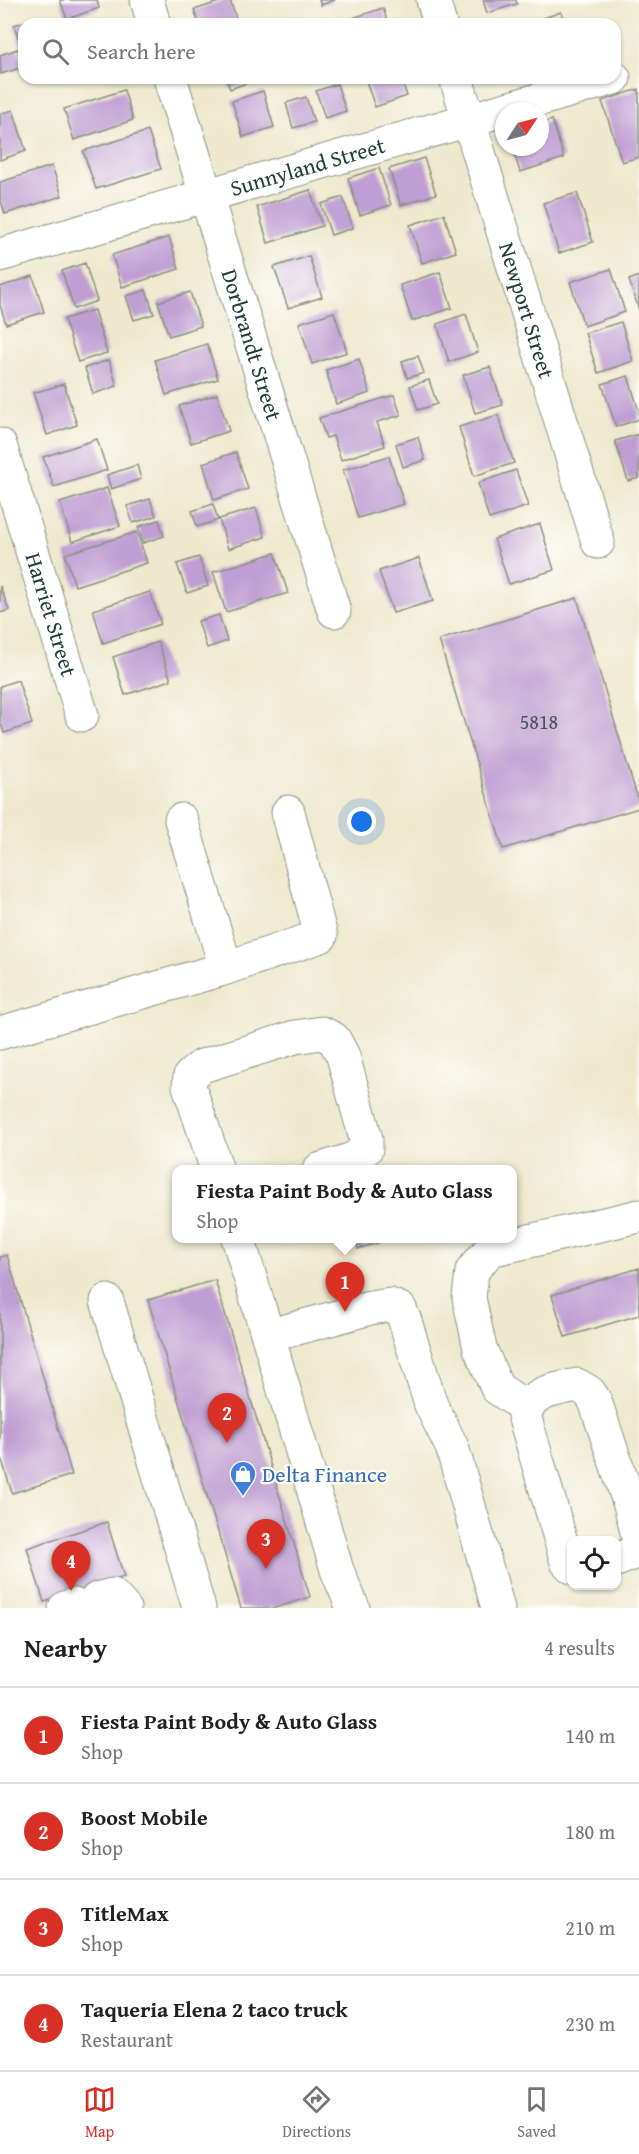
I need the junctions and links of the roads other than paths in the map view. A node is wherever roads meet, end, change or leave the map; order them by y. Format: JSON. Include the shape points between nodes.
{"nodes":[{"id":1,"x":147,"y":0,"type":"edge"},
{"id":2,"x":433,"y":0,"type":"edge"},
{"id":3,"x":152,"y":18,"type":"edge"},
{"id":4,"x":438,"y":18,"type":"edge"},
{"id":5,"x":639,"y":71,"type":"edge"},
{"id":6,"x":621,"y":76,"type":"edge"},
{"id":7,"x":172,"y":84,"type":"edge"},
{"id":8,"x":458,"y":84,"type":"edge"},
{"id":9,"x":594,"y":84,"type":"edge"},
{"id":10,"x":469,"y":119,"type":"junction"},
{"id":11,"x":206,"y":196,"type":"junction"},
{"id":12,"x":0,"y":255,"type":"edge"},
{"id":13,"x":0,"y":445,"type":"edge"},
{"id":14,"x":597,"y":542,"type":"dead end"},
{"id":15,"x":334,"y":611,"type":"dead end"},
{"id":16,"x":82,"y":715,"type":"dead end"},
{"id":17,"x":288,"y":812,"type":"dead end"},
{"id":18,"x":181,"y":820,"type":"dead end"},
{"id":19,"x":226,"y":968,"type":"junction"},
{"id":20,"x":0,"y":1033,"type":"edge"},
{"id":21,"x":215,"y":1165,"type":"edge"},
{"id":22,"x":334,"y":1165,"type":"edge"},
{"id":23,"x":639,"y":1216,"type":"edge"},
{"id":24,"x":239,"y":1243,"type":"edge"},
{"id":25,"x":107,"y":1302,"type":"dead end"},
{"id":26,"x":268,"y":1336,"type":"junction"},
{"id":27,"x":527,"y":1407,"type":"junction"},
{"id":28,"x":635,"y":1507,"type":"edge"},
{"id":29,"x":639,"y":1541,"type":"edge"},
{"id":30,"x":621,"y":1558,"type":"edge"},
{"id":31,"x":567,"y":1562,"type":"edge"},
{"id":32,"x":199,"y":1608,"type":"edge"},
{"id":33,"x":353,"y":1608,"type":"edge"},
{"id":34,"x":498,"y":1608,"type":"edge"}],
"edges":[{"from":1,"to":3,"type":"street"},
{"from":2,"to":4,"type":"street"},
{"from":5,"to":6,"type":"street","name":"Sunnyland Street"},
{"from":7,"to":11,"type":"street","name":"Dorbrandt Street"},
{"from":8,"to":10,"type":"street","name":"Newport Street"},
{"from":9,"to":10,"type":"street","name":"Sunnyland Street"},
{"from":10,"to":11,"type":"street","name":"Sunnyland Street"},
{"from":10,"to":14,"type":"street","name":"Newport Street"},
{"from":11,"to":12,"type":"street","name":"Sunnyland Street"},
{"from":11,"to":15,"type":"street","name":"Dorbrandt Street"},
{"from":13,"to":16,"type":"street","name":"Harriet Street"},
{"from":17,"to":19,"type":"street","via":[[321,936]]},
{"from":18,"to":19,"type":"street"},
{"from":19,"to":20,"type":"street"},
{"from":21,"to":22,"type":"street","via":[[189,1086],[190,1076],[202,1066],[295,1037],[322,1033],[334,1039],[343,1056],[366,1138],[366,1149]]},
{"from":23,"to":27,"type":"street","via":[[490,1250],[471,1271],[469,1298],[480,1348],[497,1388]]},
{"from":24,"to":26,"type":"street"},
{"from":25,"to":32,"type":"street"},
{"from":26,"to":33,"type":"street","via":[[337,1570]]},
{"from":26,"to":34,"type":"street","via":[[370,1308],[390,1305],[400,1309],[431,1405],[452,1447]]},
{"from":27,"to":28,"type":"street","via":[[541,1394],[559,1389],[577,1385],[589,1392]]},
{"from":27,"to":31,"type":"street","via":[[524,1415]]},
{"from":28,"to":29,"type":"street"},
{"from":29,"to":30,"type":"street","via":[[632,1554]]}]}
